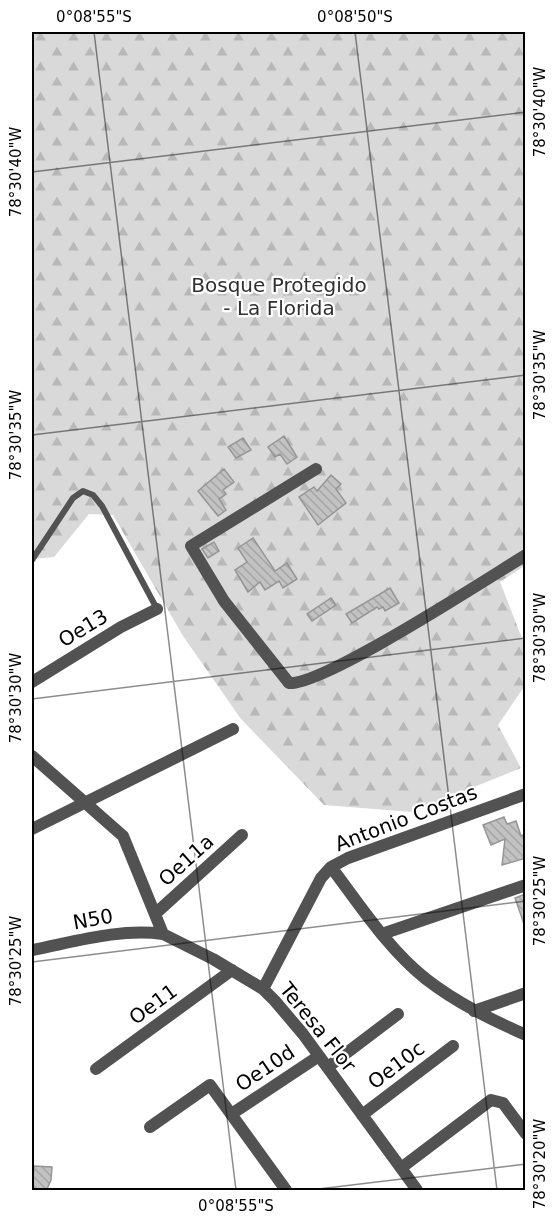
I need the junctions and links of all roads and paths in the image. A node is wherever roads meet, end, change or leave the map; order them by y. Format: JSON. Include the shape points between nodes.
{"nodes":[{"id":1,"x":316,"y":469,"type":"dead end"},
{"id":2,"x":525,"y":555,"type":"edge"},
{"id":3,"x":32,"y":560,"type":"edge"},
{"id":4,"x":157,"y":609,"type":"joint"},
{"id":5,"x":32,"y":682,"type":"edge"},
{"id":6,"x":233,"y":729,"type":"dead end"},
{"id":7,"x":32,"y":756,"type":"edge"},
{"id":8,"x":525,"y":794,"type":"edge"},
{"id":9,"x":84,"y":803,"type":"junction"},
{"id":10,"x":32,"y":829,"type":"edge"},
{"id":11,"x":242,"y":835,"type":"dead end"},
{"id":12,"x":331,"y":867,"type":"junction"},
{"id":13,"x":525,"y":885,"type":"edge"},
{"id":14,"x":155,"y":914,"type":"junction"},
{"id":15,"x":163,"y":934,"type":"junction"},
{"id":16,"x":382,"y":934,"type":"junction"},
{"id":17,"x":32,"y":950,"type":"edge"},
{"id":18,"x":232,"y":970,"type":"junction"},
{"id":19,"x":263,"y":989,"type":"junction"},
{"id":20,"x":525,"y":993,"type":"edge"},
{"id":21,"x":474,"y":1011,"type":"junction"},
{"id":22,"x":398,"y":1014,"type":"dead end"},
{"id":23,"x":525,"y":1035,"type":"edge"},
{"id":24,"x":453,"y":1046,"type":"dead end"},
{"id":25,"x":319,"y":1056,"type":"junction"},
{"id":26,"x":328,"y":1067,"type":"junction"},
{"id":27,"x":96,"y":1069,"type":"dead end"},
{"id":28,"x":233,"y":1113,"type":"junction"},
{"id":29,"x":362,"y":1115,"type":"junction"},
{"id":30,"x":150,"y":1127,"type":"dead end"},
{"id":31,"x":525,"y":1134,"type":"edge"},
{"id":32,"x":401,"y":1168,"type":"junction"},
{"id":33,"x":417,"y":1190,"type":"edge"},
{"id":34,"x":286,"y":1191,"type":"edge"}],
"edges":[{"from":1,"to":2,"type":"street","via":[[191,546],[224,601],[289,683],[298,684],[331,669],[448,605]]},
{"from":3,"to":4,"type":"lane","via":[[73,498],[83,491],[93,495],[102,506]]},
{"from":4,"to":5,"type":"street","name":"Oe13"},
{"from":6,"to":9,"type":"street"},
{"from":7,"to":9,"type":"street"},
{"from":8,"to":12,"type":"street","name":"Antonio Costas"},
{"from":9,"to":10,"type":"street"},
{"from":9,"to":14,"type":"street","via":[[123,836]]},
{"from":11,"to":14,"type":"street","name":"Oe11a"},
{"from":12,"to":16,"type":"street"},
{"from":12,"to":19,"type":"street","name":"Antonio Costas","via":[[321,878]]},
{"from":13,"to":16,"type":"street"},
{"from":14,"to":15,"type":"street"},
{"from":15,"to":17,"type":"street","name":"N50","via":[[133,932]]},
{"from":15,"to":18,"type":"street","name":"Teresa Flor"},
{"from":16,"to":21,"type":"street","via":[[424,978]]},
{"from":18,"to":19,"type":"street","name":"Teresa Flor"},
{"from":18,"to":27,"type":"street","name":"Oe11"},
{"from":19,"to":25,"type":"street","name":"Teresa Flor"},
{"from":20,"to":21,"type":"street"},
{"from":21,"to":23,"type":"street"},
{"from":22,"to":26,"type":"street"},
{"from":24,"to":29,"type":"street","name":"Oe10c"},
{"from":25,"to":26,"type":"street","name":"Teresa Flor"},
{"from":25,"to":28,"type":"street","name":"Oe10d"},
{"from":26,"to":29,"type":"street","name":"Teresa Flor"},
{"from":28,"to":30,"type":"street","via":[[210,1084]]},
{"from":28,"to":34,"type":"street"},
{"from":29,"to":32,"type":"street","name":"Teresa Flor"},
{"from":31,"to":32,"type":"street","via":[[503,1103],[491,1100]]},
{"from":32,"to":33,"type":"street","name":"Teresa Flor"}]}
